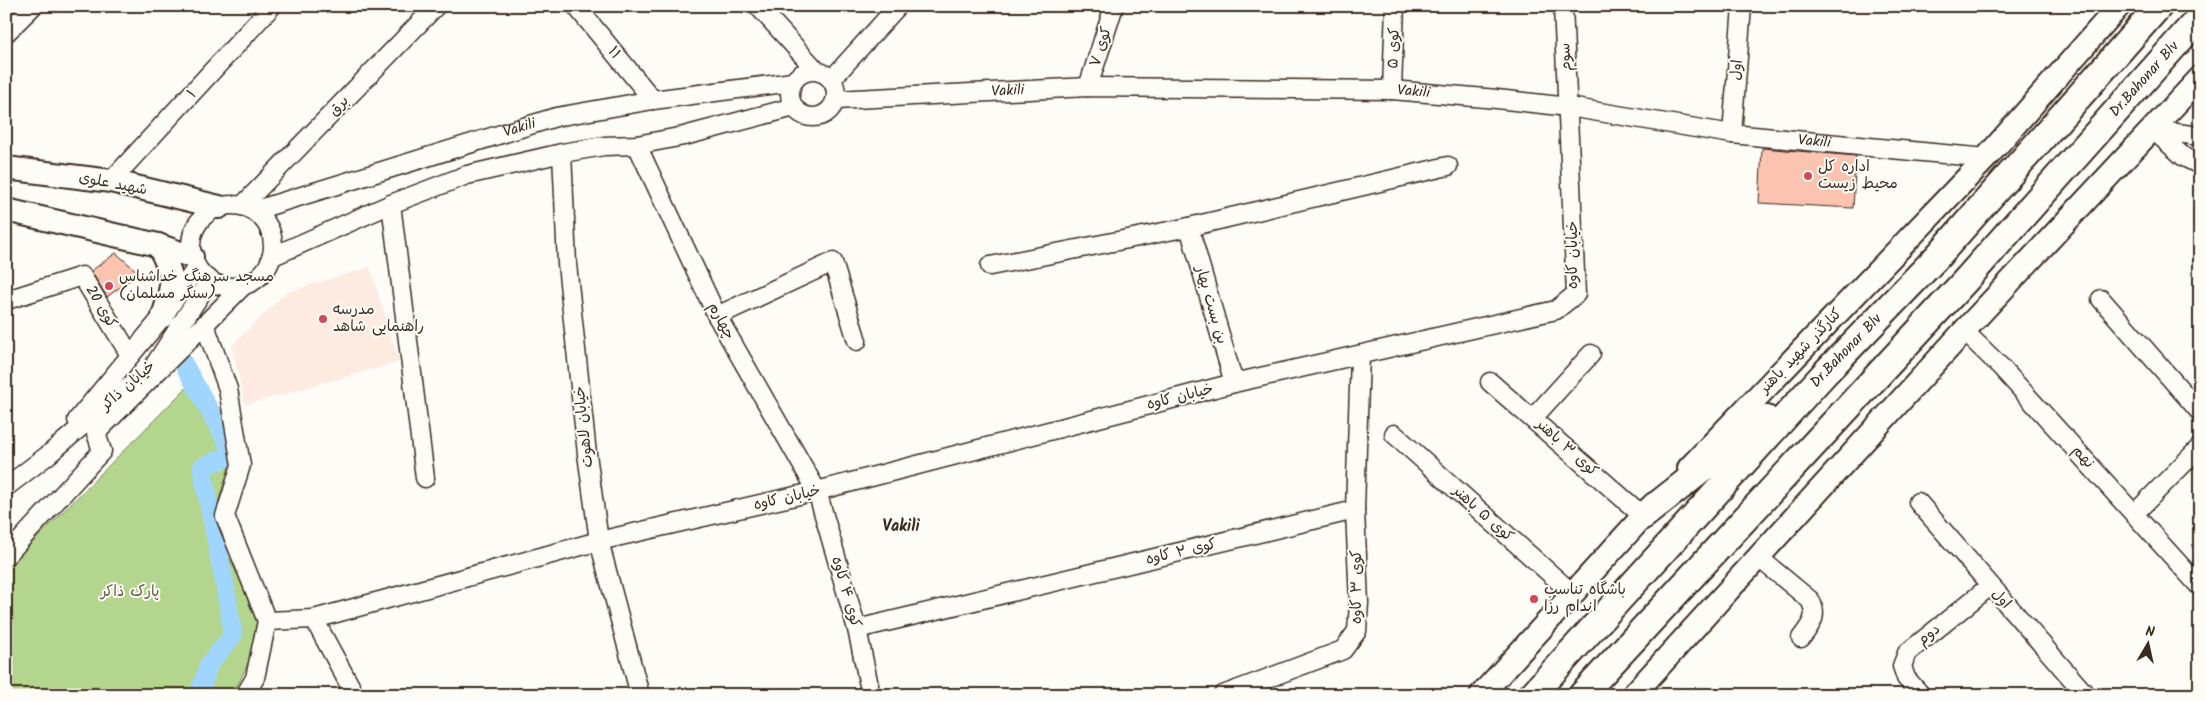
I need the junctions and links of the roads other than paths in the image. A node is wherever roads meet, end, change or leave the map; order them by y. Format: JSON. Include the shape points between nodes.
{"nodes":[{"id":1,"x":33,"y":6,"type":"edge"},
{"id":2,"x":272,"y":6,"type":"edge"},
{"id":3,"x":436,"y":6,"type":"edge"},
{"id":4,"x":576,"y":6,"type":"edge"},
{"id":5,"x":758,"y":6,"type":"edge"},
{"id":6,"x":898,"y":6,"type":"edge"},
{"id":7,"x":1114,"y":6,"type":"edge"},
{"id":8,"x":1395,"y":6,"type":"edge"},
{"id":9,"x":1563,"y":6,"type":"edge"},
{"id":10,"x":1742,"y":6,"type":"edge"},
{"id":11,"x":2160,"y":6,"type":"edge"},
{"id":12,"x":2117,"y":7,"type":"edge"},
{"id":13,"x":2200,"y":17,"type":"edge"},
{"id":14,"x":6,"y":33,"type":"edge"},
{"id":15,"x":816,"y":70,"type":"junction"},
{"id":16,"x":2200,"y":78,"type":"edge"},
{"id":17,"x":831,"y":80,"type":"junction"},
{"id":18,"x":793,"y":82,"type":"junction"},
{"id":19,"x":1088,"y":87,"type":"junction"},
{"id":20,"x":1392,"y":90,"type":"junction"},
{"id":21,"x":653,"y":100,"type":"junction"},
{"id":22,"x":836,"y":100,"type":"junction"},
{"id":23,"x":794,"y":107,"type":"junction"},
{"id":24,"x":1569,"y":108,"type":"junction"},
{"id":25,"x":2153,"y":130,"type":"junction"},
{"id":26,"x":1732,"y":134,"type":"junction"},
{"id":27,"x":2200,"y":136,"type":"edge"},
{"id":28,"x":637,"y":145,"type":"junction"},
{"id":29,"x":562,"y":153,"type":"junction"},
{"id":30,"x":1986,"y":158,"type":"junction"},
{"id":31,"x":2200,"y":165,"type":"edge"},
{"id":32,"x":1448,"y":166,"type":"dead end"},
{"id":33,"x":6,"y":168,"type":"edge"},
{"id":34,"x":111,"y":181,"type":"junction"},
{"id":35,"x":391,"y":204,"type":"junction"},
{"id":36,"x":219,"y":207,"type":"junction"},
{"id":37,"x":248,"y":209,"type":"junction"},
{"id":38,"x":6,"y":210,"type":"edge"},
{"id":39,"x":1188,"y":227,"type":"junction"},
{"id":40,"x":158,"y":246,"type":"junction"},
{"id":41,"x":271,"y":257,"type":"junction"},
{"id":42,"x":195,"y":262,"type":"junction"},
{"id":43,"x":990,"y":266,"type":"dead end"},
{"id":44,"x":210,"y":280,"type":"junction"},
{"id":45,"x":245,"y":284,"type":"junction"},
{"id":46,"x":2101,"y":299,"type":"dead end"},
{"id":47,"x":7,"y":300,"type":"edge"},
{"id":48,"x":162,"y":316,"type":"junction"},
{"id":49,"x":717,"y":316,"type":"junction"},
{"id":50,"x":205,"y":325,"type":"junction"},
{"id":51,"x":1964,"y":331,"type":"junction"},
{"id":52,"x":857,"y":341,"type":"dead end"},
{"id":53,"x":1591,"y":354,"type":"dead end"},
{"id":54,"x":130,"y":355,"type":"junction"},
{"id":55,"x":1360,"y":355,"type":"junction"},
{"id":56,"x":1826,"y":372,"type":"junction"},
{"id":57,"x":1490,"y":382,"type":"dead end"},
{"id":58,"x":1234,"y":383,"type":"junction"},
{"id":59,"x":2200,"y":412,"type":"edge"},
{"id":60,"x":1533,"y":418,"type":"junction"},
{"id":61,"x":1394,"y":434,"type":"dead end"},
{"id":62,"x":2200,"y":447,"type":"edge"},
{"id":63,"x":48,"y":455,"type":"junction"},
{"id":64,"x":424,"y":478,"type":"dead end"},
{"id":65,"x":6,"y":487,"type":"edge"},
{"id":66,"x":817,"y":491,"type":"junction"},
{"id":67,"x":1918,"y":502,"type":"dead end"},
{"id":68,"x":1355,"y":510,"type":"junction"},
{"id":69,"x":2134,"y":514,"type":"junction"},
{"id":70,"x":1643,"y":516,"type":"junction"},
{"id":71,"x":599,"y":541,"type":"junction"},
{"id":72,"x":6,"y":556,"type":"edge"},
{"id":73,"x":1760,"y":558,"type":"junction"},
{"id":74,"x":1990,"y":586,"type":"junction"},
{"id":75,"x":2200,"y":587,"type":"edge"},
{"id":76,"x":1572,"y":594,"type":"junction"},
{"id":77,"x":1668,"y":599,"type":"junction"},
{"id":78,"x":314,"y":619,"type":"junction"},
{"id":79,"x":267,"y":621,"type":"junction"},
{"id":80,"x":857,"y":629,"type":"junction"},
{"id":81,"x":1801,"y":638,"type":"dead end"},
{"id":82,"x":246,"y":695,"type":"edge"},
{"id":83,"x":356,"y":695,"type":"edge"},
{"id":84,"x":640,"y":695,"type":"edge"},
{"id":85,"x":871,"y":695,"type":"edge"},
{"id":86,"x":1222,"y":695,"type":"edge"},
{"id":87,"x":1481,"y":695,"type":"edge"},
{"id":88,"x":1532,"y":695,"type":"edge"},
{"id":89,"x":1582,"y":695,"type":"edge"},
{"id":90,"x":1608,"y":695,"type":"edge"},
{"id":91,"x":1633,"y":695,"type":"edge"},
{"id":92,"x":1921,"y":695,"type":"edge"},
{"id":93,"x":2086,"y":695,"type":"edge"}],
"edges":[{"from":1,"to":14,"type":"street"},
{"from":2,"to":34,"type":"street","name":"۱"},
{"from":3,"to":37,"type":"street","name":"برق"},
{"from":4,"to":21,"type":"street","name":"۱۱"},
{"from":5,"to":15,"type":"street"},
{"from":6,"to":17,"type":"street"},
{"from":7,"to":19,"type":"street","name":"کوی ۷"},
{"from":8,"to":20,"type":"street","name":"کوی ۵"},
{"from":9,"to":24,"type":"street","name":"سوم"},
{"from":10,"to":26,"type":"street","name":"اول"},
{"from":11,"to":56,"type":"highway","name":"Dr.Bahonar Blv","via":[[1936,258]]},
{"from":12,"to":30,"type":"main road","name":"کنارگذر شهید باهنر"},
{"from":13,"to":77,"type":"highway","name":"Dr.Bahonar Blv","via":[[1965,280]]},
{"from":15,"to":17,"type":"street"},
{"from":15,"to":18,"type":"street","via":[[803,73]]},
{"from":16,"to":25,"type":"main road"},
{"from":17,"to":22,"type":"street","via":[[836,86]]},
{"from":18,"to":21,"type":"street","name":"Vakili"},
{"from":18,"to":23,"type":"street","via":[[790,94]]},
{"from":19,"to":20,"type":"street","name":"Vakili"},
{"from":19,"to":22,"type":"street","name":"Vakili"},
{"from":20,"to":24,"type":"street","name":"Vakili"},
{"from":21,"to":37,"type":"street","name":"Vakili","via":[[556,116]]},
{"from":22,"to":23,"type":"street","via":[[829,111],[817,117],[804,115]]},
{"from":23,"to":28,"type":"street"},
{"from":24,"to":26,"type":"street","name":"Vakili"},
{"from":24,"to":55,"type":"street","name":"خیابان کاوه","via":[[1576,294],[1556,310]]},
{"from":25,"to":27,"type":"street"},
{"from":25,"to":31,"type":"street","via":[[2184,157]]},
{"from":25,"to":51,"type":"main road"},
{"from":26,"to":30,"type":"street","name":"Vakili"},
{"from":28,"to":29,"type":"street","via":[[604,146]]},
{"from":28,"to":49,"type":"street","name":"چهارم"},
{"from":29,"to":35,"type":"street","via":[[467,175]]},
{"from":29,"to":71,"type":"street","name":"خیابان لاهوت","via":[[567,264],[586,454]]},
{"from":30,"to":70,"type":"main road","name":"کنارگذر شهید باهنر"},
{"from":32,"to":39,"type":"street"},
{"from":33,"to":34,"type":"main road","name":"شهید علوی"},
{"from":34,"to":36,"type":"main road","name":"شهید علوی"},
{"from":35,"to":41,"type":"street"},
{"from":35,"to":64,"type":"street"},
{"from":36,"to":37,"type":"street"},
{"from":36,"to":42,"type":"street","via":[[208,212],[193,232],[191,245]]},
{"from":37,"to":41,"type":"street","via":[[263,220],[270,231]]},
{"from":38,"to":40,"type":"main road"},
{"from":39,"to":43,"type":"street"},
{"from":39,"to":58,"type":"street","name":"بن بست بهار"},
{"from":40,"to":42,"type":"main road"},
{"from":40,"to":48,"type":"main road","via":[[171,268],[170,293]]},
{"from":41,"to":45,"type":"street","via":[[266,269]]},
{"from":42,"to":44,"type":"street"},
{"from":42,"to":48,"type":"street","name":"خیابان ذاکر"},
{"from":44,"to":45,"type":"street","via":[[233,287]]},
{"from":44,"to":63,"type":"street","name":"خیابان ذاکر","via":[[156,363]]},
{"from":45,"to":50,"type":"street"},
{"from":46,"to":59,"type":"street"},
{"from":47,"to":54,"type":"street","name":"کوی 20","via":[[82,276]]},
{"from":48,"to":54,"type":"street","name":"خیابان ذاکر"},
{"from":49,"to":52,"type":"street","via":[[833,262]]},
{"from":49,"to":66,"type":"street","name":"چهارم"},
{"from":50,"to":72,"type":"street","via":[[96,433],[102,452]]},
{"from":50,"to":79,"type":"street","via":[[228,389],[241,465],[225,516]]},
{"from":51,"to":69,"type":"street","name":"نهم","via":[[2000,366]]},
{"from":51,"to":73,"type":"main road"},
{"from":53,"to":60,"type":"street"},
{"from":54,"to":63,"type":"street","name":"خیابان ذاکر"},
{"from":55,"to":58,"type":"street","name":"خیابان کاوه"},
{"from":55,"to":68,"type":"street"},
{"from":56,"to":70,"type":"highway"},
{"from":56,"to":88,"type":"highway","name":"Dr.Bahonar Blv"},
{"from":57,"to":60,"type":"street","name":"کوی ۳ باهنر"},
{"from":58,"to":66,"type":"street","name":"خیابان کاوه"},
{"from":60,"to":70,"type":"street","name":"کوی ۳ باهنر"},
{"from":61,"to":76,"type":"street","name":"کوی ۵ باهنر"},
{"from":62,"to":69,"type":"street"},
{"from":63,"to":65,"type":"street","name":"خیابان ذاکر"},
{"from":66,"to":71,"type":"street","name":"خیابان کاوه"},
{"from":66,"to":80,"type":"street","name":"کوی ۴ کاوه"},
{"from":67,"to":74,"type":"street","name":"اول"},
{"from":68,"to":80,"type":"street","name":"کوی ۲ کاوه"},
{"from":68,"to":86,"type":"street","name":"کوی ۳ کاوه","via":[[1360,603],[1357,631],[1343,650]]},
{"from":69,"to":75,"type":"street","name":"نهم"},
{"from":70,"to":76,"type":"main road","name":"کنارگذر شهید باهنر"},
{"from":71,"to":78,"type":"street","name":"خیابان کاوه"},
{"from":71,"to":84,"type":"street","name":"خیابان لاهوت"},
{"from":73,"to":81,"type":"street","via":[[1810,600],[1815,609],[1814,621]]},
{"from":73,"to":91,"type":"main road"},
{"from":74,"to":92,"type":"street","name":"دوم","via":[[1907,653],[1902,666],[1906,678]]},
{"from":74,"to":93,"type":"street","name":"اول"},
{"from":76,"to":87,"type":"main road","name":"کنارگذر شهید باهنر"},
{"from":77,"to":89,"type":"highway","name":"Dr.Bahonar Blv"},
{"from":77,"to":90,"type":"highway"},
{"from":78,"to":79,"type":"street","name":"خیابان کاوه"},
{"from":78,"to":83,"type":"street"},
{"from":79,"to":82,"type":"street","via":[[255,678]]},
{"from":80,"to":85,"type":"street","name":"کوی ۴ کاوه"}]}
